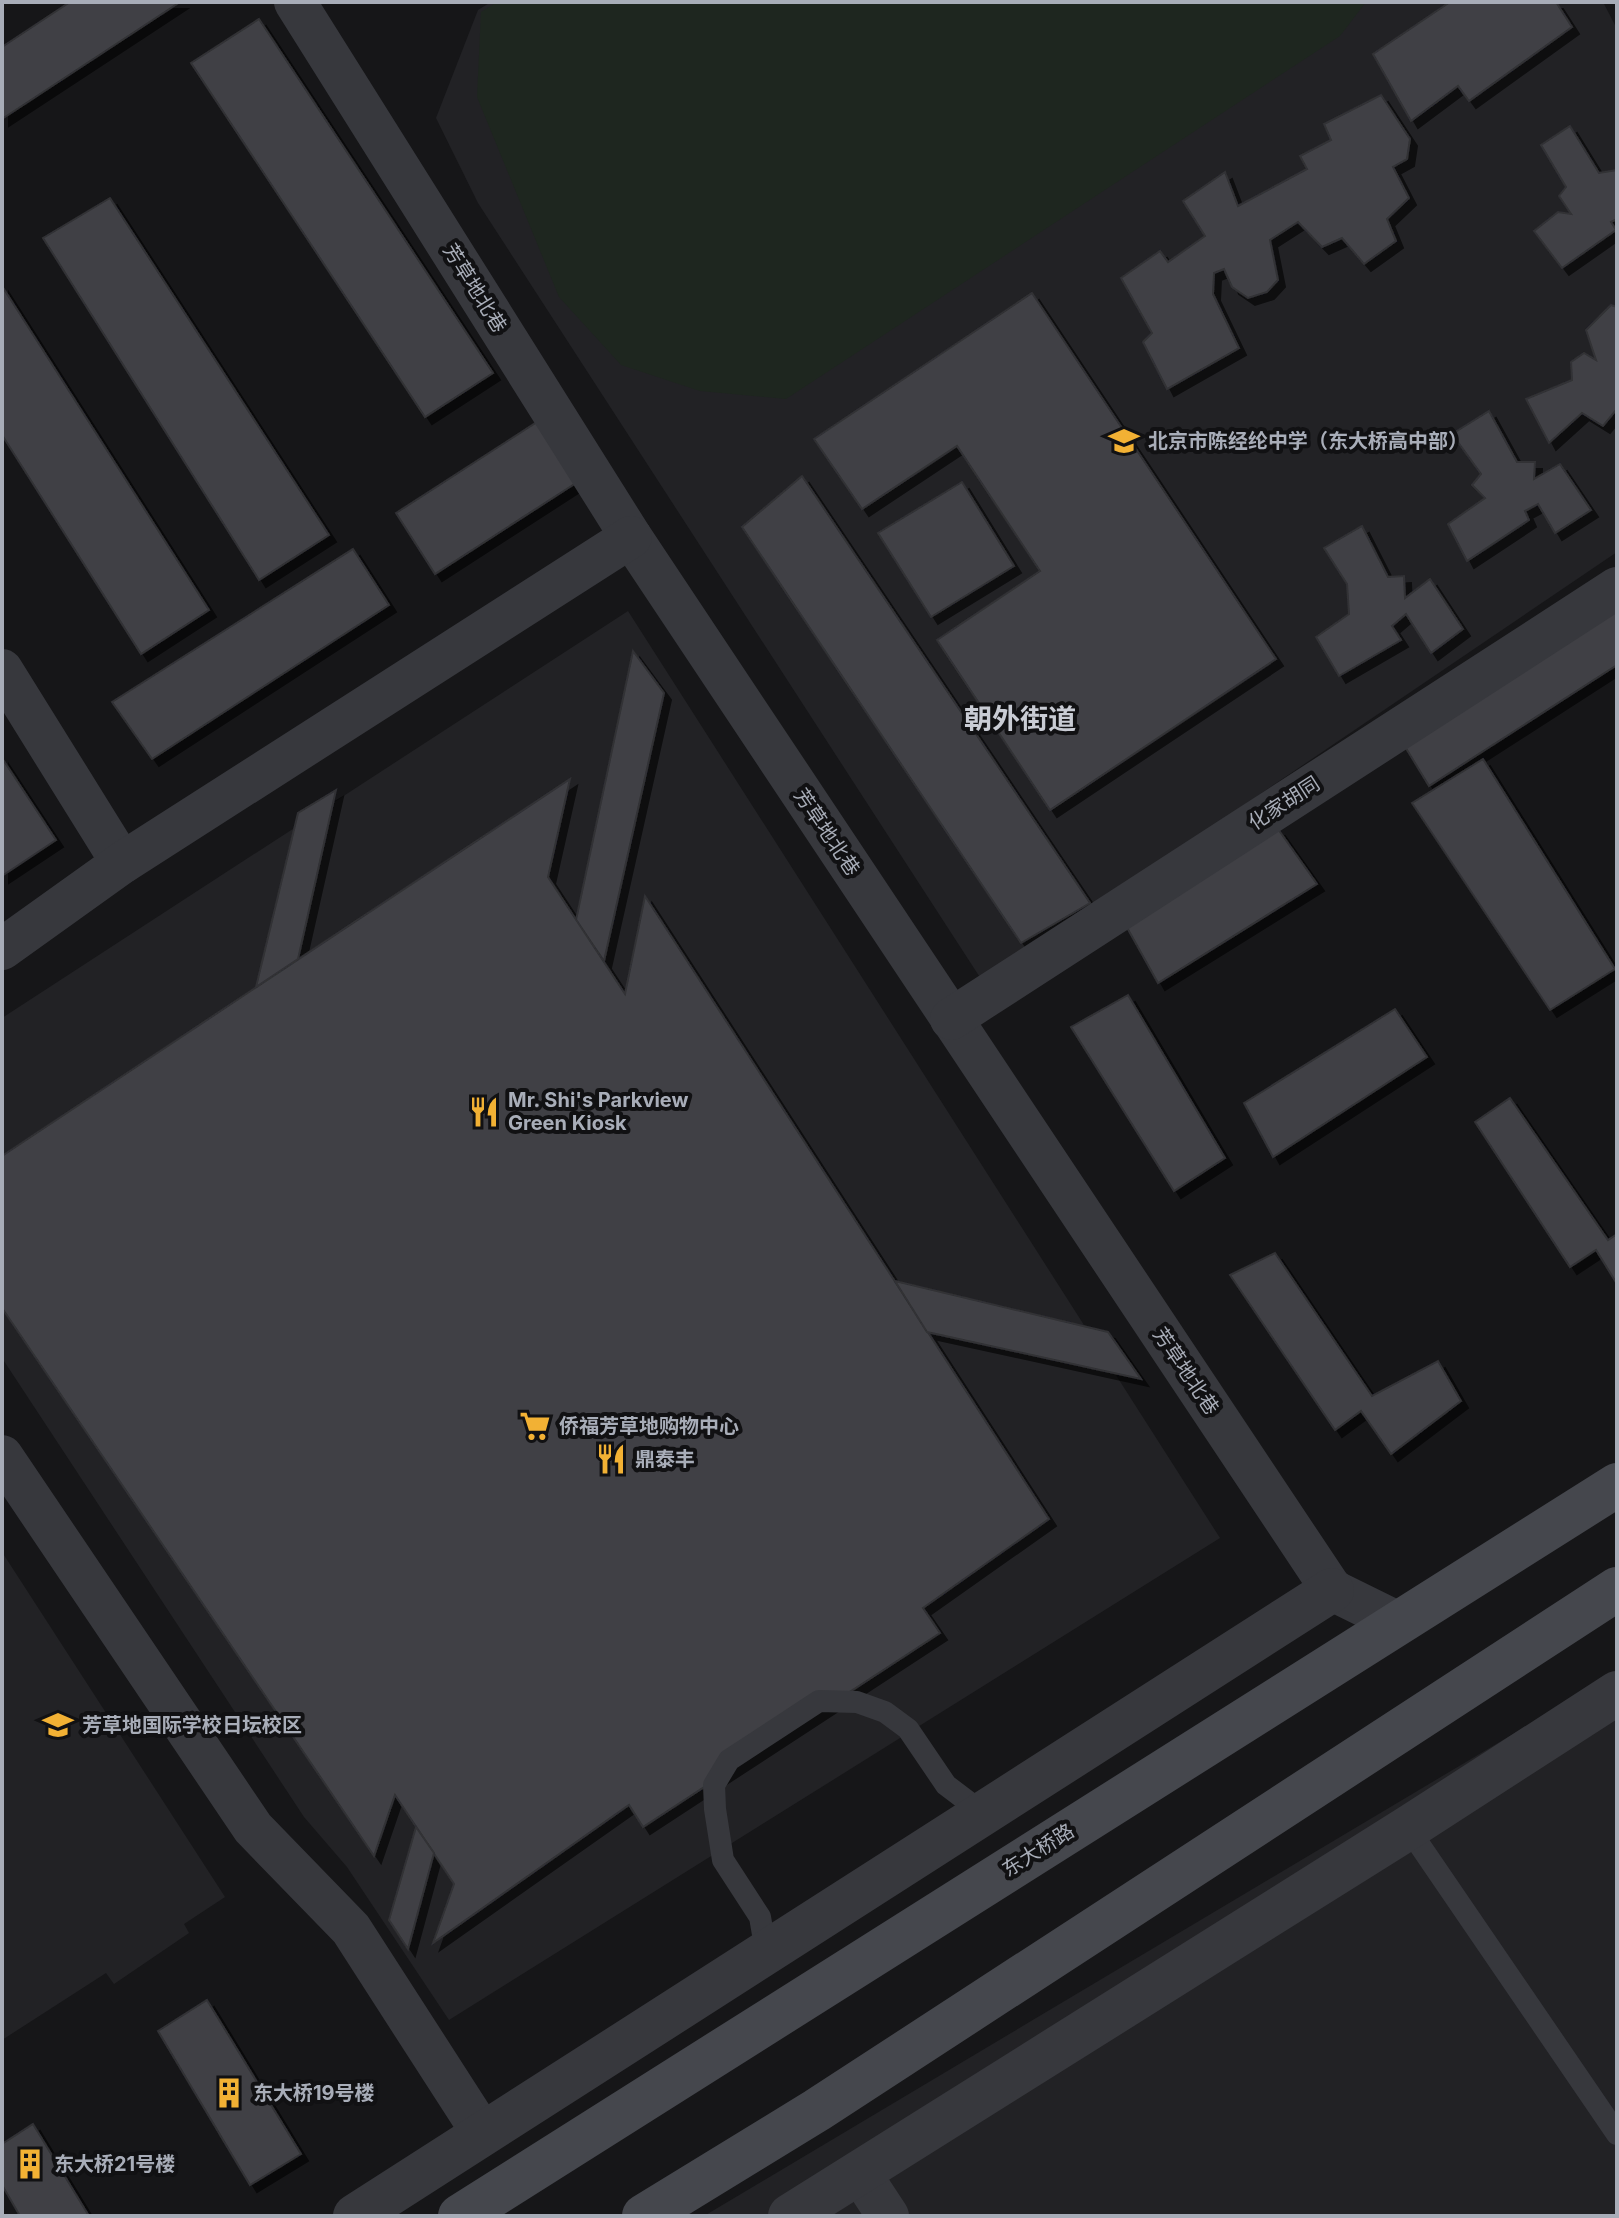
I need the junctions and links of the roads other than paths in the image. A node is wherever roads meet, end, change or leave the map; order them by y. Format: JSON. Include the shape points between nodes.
{"nodes":[{"id":1,"x":295,"y":2,"type":"edge"},
{"id":2,"x":631,"y":537,"type":"junction"},
{"id":3,"x":1617,"y":588,"type":"edge"},
{"id":4,"x":2,"y":670,"type":"edge"},
{"id":5,"x":122,"y":863,"type":"junction"},
{"id":6,"x":2,"y":949,"type":"edge"},
{"id":7,"x":951,"y":1019,"type":"junction"},
{"id":8,"x":2,"y":1456,"type":"edge"},
{"id":9,"x":1617,"y":1485,"type":"edge"},
{"id":10,"x":1617,"y":1589,"type":"edge"},
{"id":11,"x":1332,"y":1590,"type":"junction"},
{"id":12,"x":1399,"y":1623,"type":"junction"},
{"id":13,"x":1617,"y":1693,"type":"edge"},
{"id":14,"x":983,"y":1813,"type":"junction"},
{"id":15,"x":1408,"y":1828,"type":"junction"},
{"id":16,"x":766,"y":1952,"type":"junction"},
{"id":17,"x":483,"y":2134,"type":"junction"},
{"id":18,"x":1617,"y":2134,"type":"edge"},
{"id":19,"x":859,"y":2172,"type":"junction"},
{"id":20,"x":355,"y":2216,"type":"edge"},
{"id":21,"x":460,"y":2216,"type":"edge"},
{"id":22,"x":644,"y":2216,"type":"edge"},
{"id":23,"x":790,"y":2216,"type":"edge"},
{"id":24,"x":888,"y":2216,"type":"edge"}],
"edges":[{"from":1,"to":2,"type":"street","name":"芳草地北巷"},
{"from":2,"to":5,"type":"street"},
{"from":2,"to":7,"type":"street","name":"芳草地北巷"},
{"from":3,"to":7,"type":"street","name":"化家胡同"},
{"from":4,"to":5,"type":"street"},
{"from":5,"to":6,"type":"street"},
{"from":7,"to":11,"type":"street","name":"芳草地北巷"},
{"from":8,"to":17,"type":"street","via":[[253,1828],[351,1929]]},
{"from":9,"to":12,"type":"main road","name":"东大桥路"},
{"from":10,"to":22,"type":"main road","via":[[830,2102]]},
{"from":11,"to":12,"type":"street"},
{"from":11,"to":14,"type":"street"},
{"from":12,"to":21,"type":"main road","name":"东大桥路"},
{"from":13,"to":15,"type":"street"},
{"from":14,"to":16,"type":"street"},
{"from":14,"to":16,"type":"lane","via":[[946,1785],[908,1729],[885,1712],[857,1702],[819,1701],[729,1760],[714,1785],[723,1860],[760,1917]]},
{"from":15,"to":18,"type":"lane"},
{"from":15,"to":19,"type":"street"},
{"from":16,"to":17,"type":"street"},
{"from":17,"to":20,"type":"street"},
{"from":19,"to":23,"type":"street"},
{"from":19,"to":24,"type":"street"}]}
